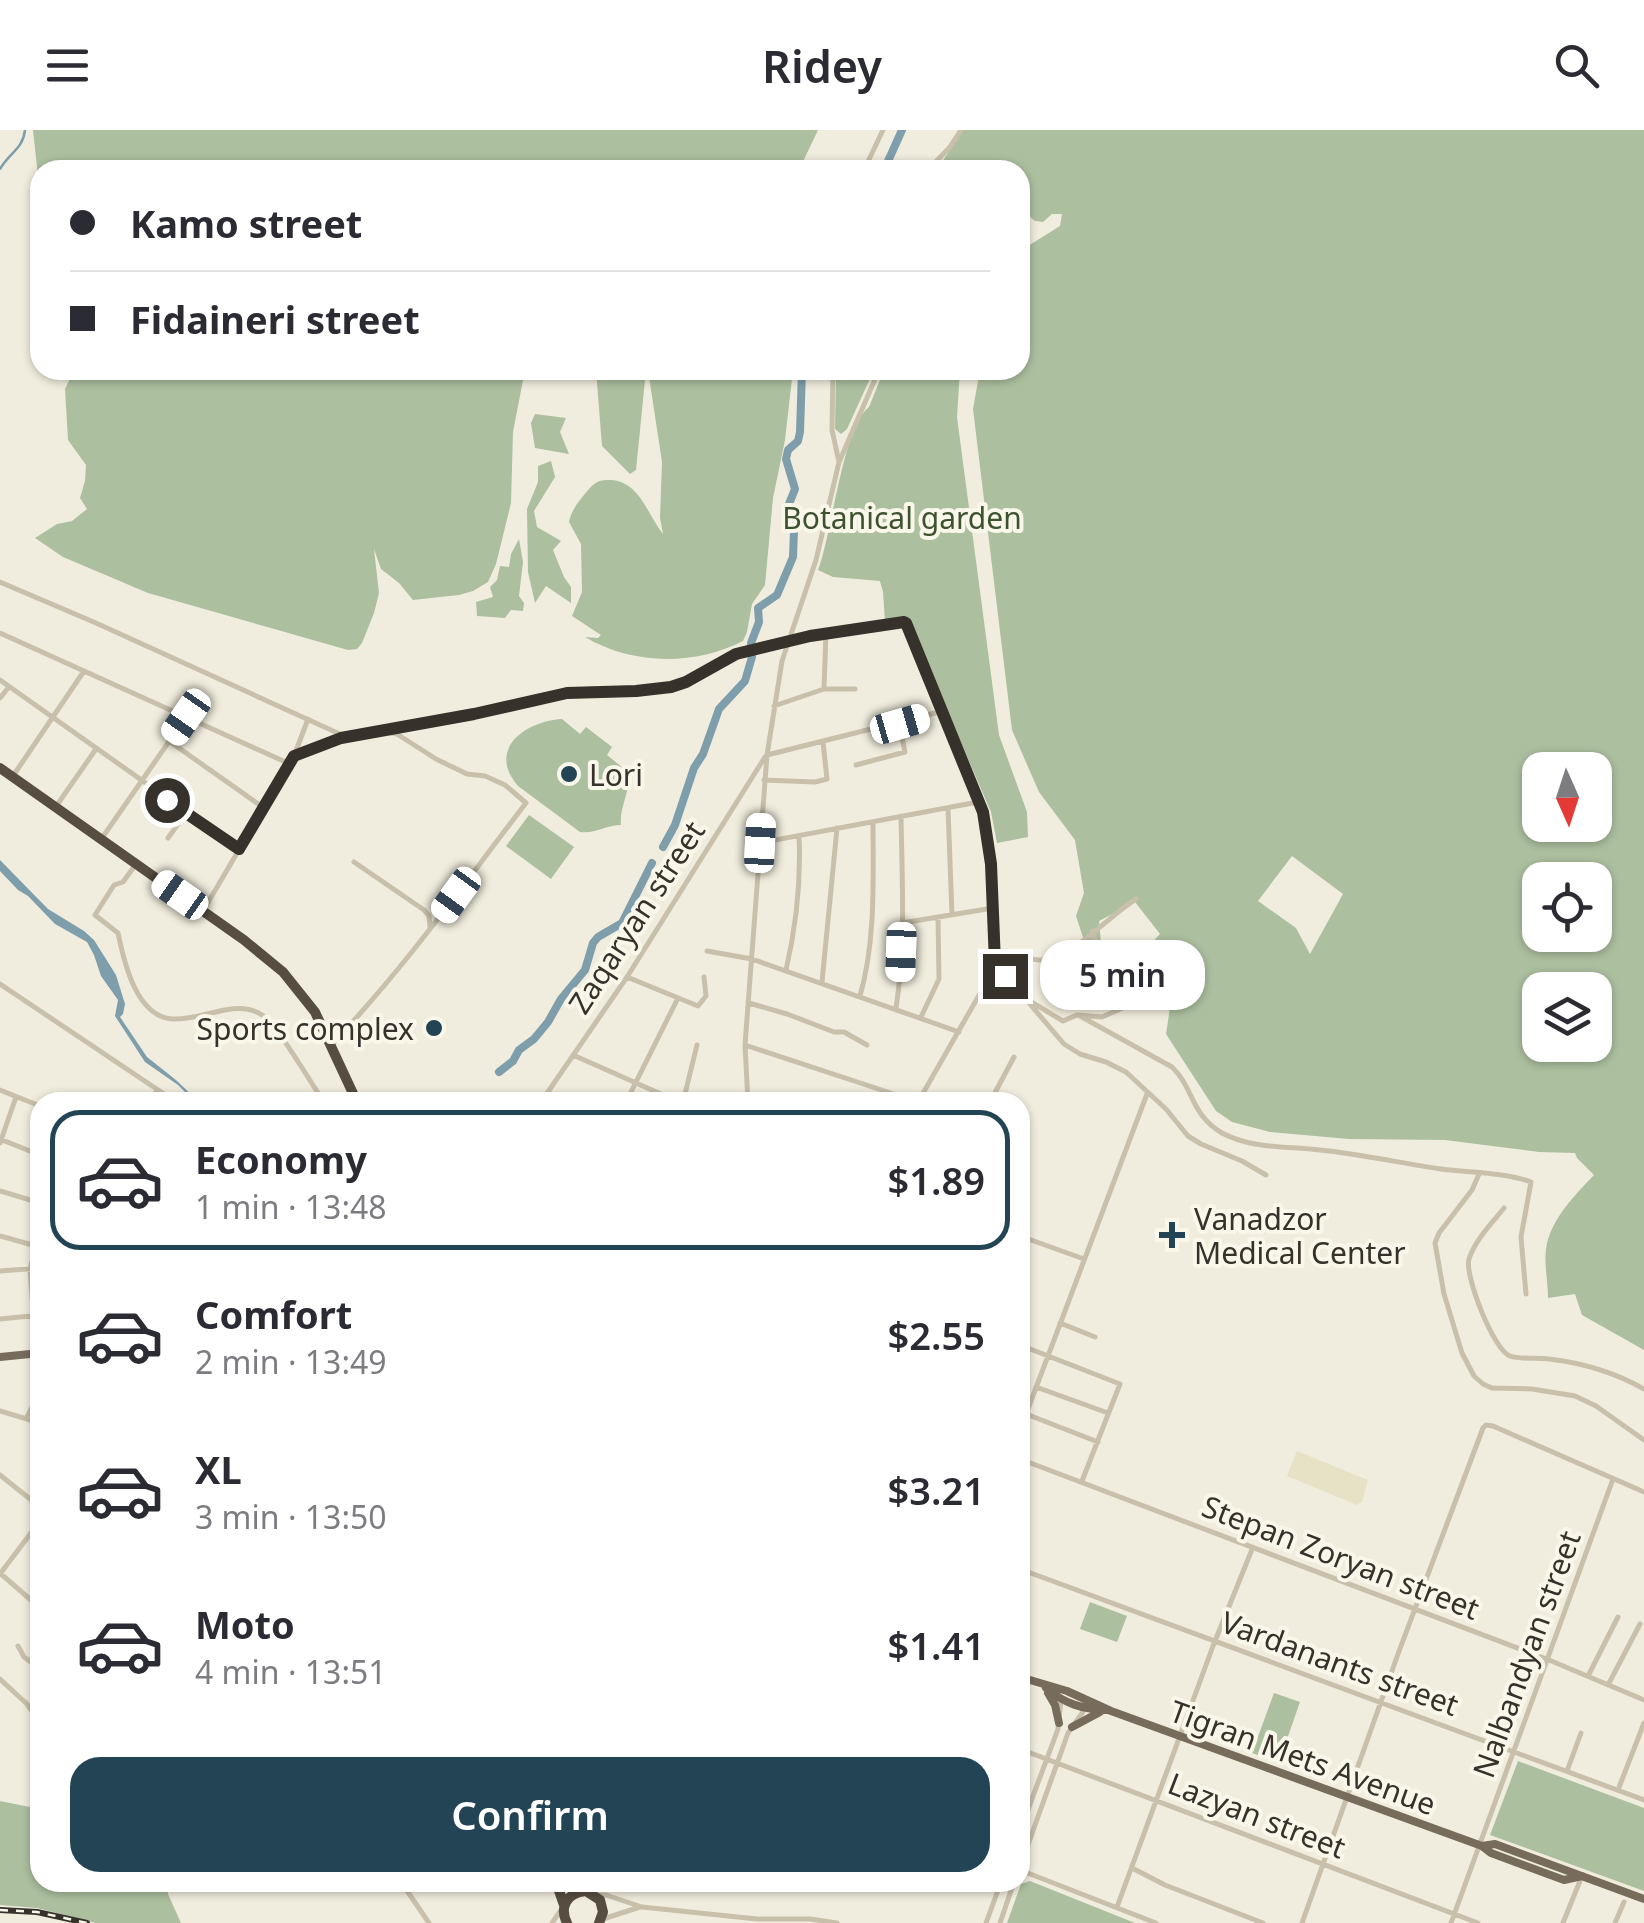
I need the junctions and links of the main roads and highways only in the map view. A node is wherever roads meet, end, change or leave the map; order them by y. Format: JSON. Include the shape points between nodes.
{"nodes":[{"id":1,"x":0,"y":768,"type":"edge"},
{"id":2,"x":352,"y":1092,"type":"edge"},
{"id":3,"x":30,"y":1354,"type":"edge"},
{"id":4,"x":0,"y":1356,"type":"edge"},
{"id":5,"x":1030,"y":1680,"type":"edge"},
{"id":6,"x":1043,"y":1685,"type":"junction"},
{"id":7,"x":1068,"y":1691,"type":"junction"},
{"id":8,"x":1085,"y":1698,"type":"junction"},
{"id":9,"x":1060,"y":1700,"type":"junction"},
{"id":10,"x":1085,"y":1709,"type":"junction"},
{"id":11,"x":1109,"y":1710,"type":"junction"},
{"id":12,"x":1060,"y":1723,"type":"road end"},
{"id":13,"x":1072,"y":1727,"type":"road end"},
{"id":14,"x":559,"y":1892,"type":"edge"},
{"id":15,"x":590,"y":1893,"type":"joint"},
{"id":16,"x":1644,"y":1900,"type":"edge"},
{"id":17,"x":564,"y":1906,"type":"junction"},
{"id":18,"x":600,"y":1922,"type":"edge"},
{"id":19,"x":567,"y":1923,"type":"edge"}],
"edges":[{"from":1,"to":2,"type":"highway","via":[[292,980],[315,1012]]},
{"from":3,"to":4,"type":"main road"},
{"from":5,"to":6,"type":"main road","name":"Tigran Mets Avenue"},
{"from":6,"to":7,"type":"main road","name":"Tigran Mets Avenue"},
{"from":6,"to":9,"type":"main road","name":"Tigran Mets Avenue"},
{"from":6,"to":12,"type":"main road"},
{"from":7,"to":8,"type":"main road","name":"Tigran Mets Avenue"},
{"from":7,"to":9,"type":"main road"},
{"from":8,"to":10,"type":"main road"},
{"from":8,"to":11,"type":"main road","name":"Tigran Mets Avenue"},
{"from":9,"to":10,"type":"main road","name":"Tigran Mets Avenue"},
{"from":10,"to":11,"type":"main road","name":"Tigran Mets Avenue"},
{"from":11,"to":13,"type":"main road"},
{"from":11,"to":16,"type":"main road","name":"Tigran Mets Avenue","via":[[1564,1880],[1582,1876]]},
{"from":14,"to":17,"type":"highway"},
{"from":15,"to":17,"type":"highway","via":[[574,1894]]},
{"from":15,"to":18,"type":"highway","via":[[602,1904]]},
{"from":17,"to":19,"type":"highway"}]}
